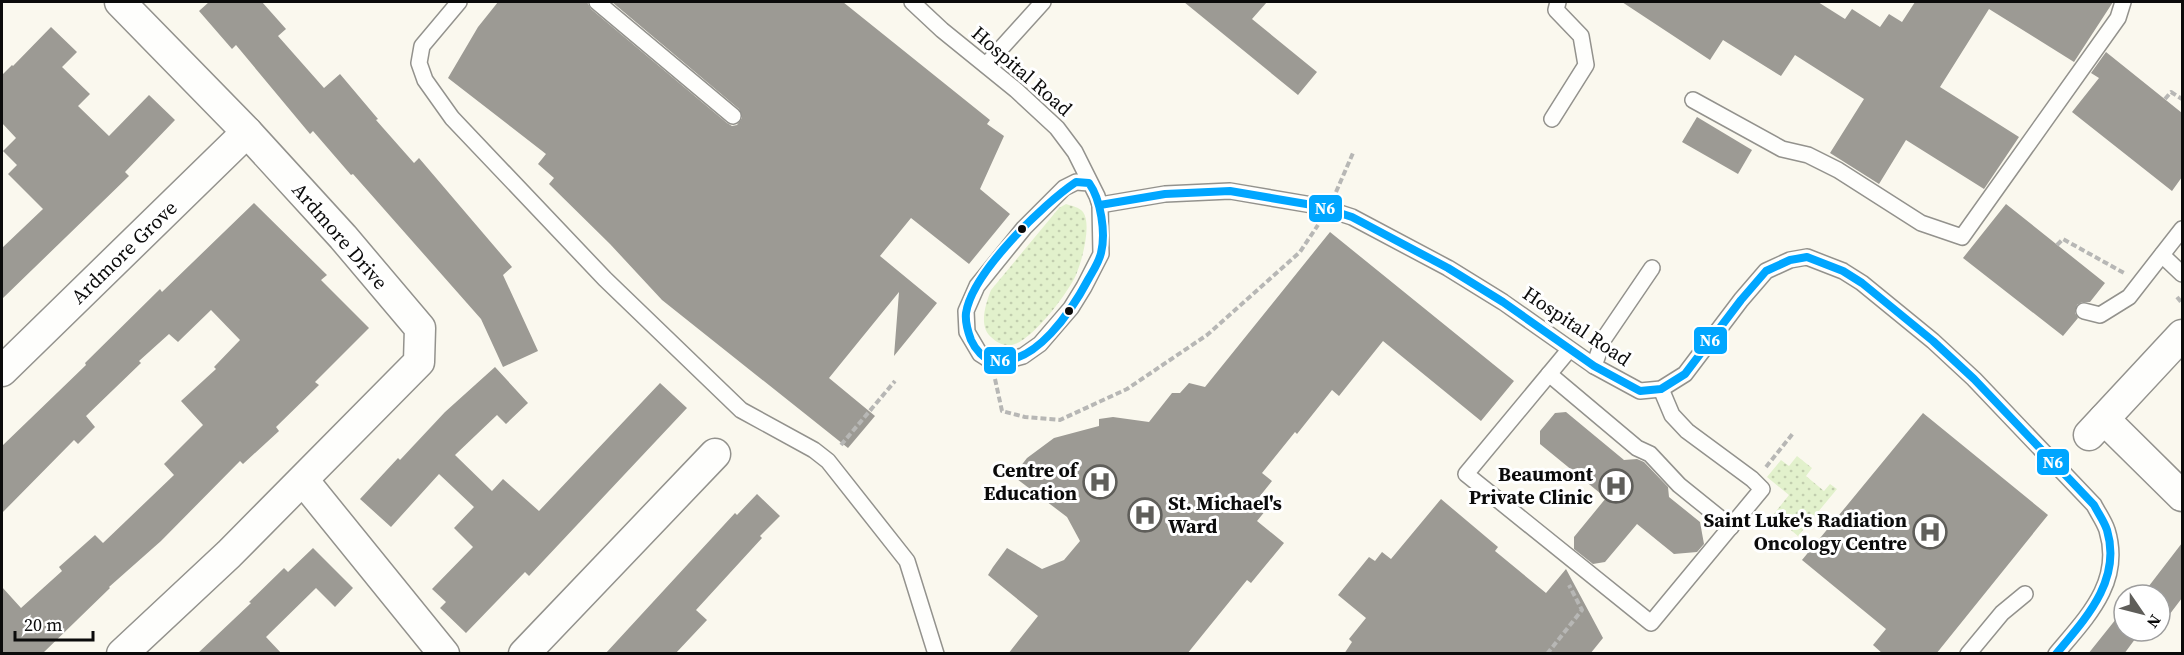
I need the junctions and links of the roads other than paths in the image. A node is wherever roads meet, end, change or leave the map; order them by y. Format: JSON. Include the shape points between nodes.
{"nodes":[{"id":1,"x":120,"y":2,"type":"edge"},
{"id":2,"x":459,"y":2,"type":"edge"},
{"id":3,"x":597,"y":2,"type":"edge"},
{"id":4,"x":912,"y":2,"type":"edge"},
{"id":5,"x":1043,"y":2,"type":"edge"},
{"id":6,"x":1558,"y":2,"type":"edge"},
{"id":7,"x":2122,"y":2,"type":"edge"},
{"id":8,"x":986,"y":65,"type":"junction"},
{"id":9,"x":1694,"y":100,"type":"dead end"},
{"id":10,"x":733,"y":116,"type":"dead end"},
{"id":11,"x":1552,"y":119,"type":"dead end"},
{"id":12,"x":246,"y":132,"type":"junction"},
{"id":13,"x":1089,"y":183,"type":"junction"},
{"id":14,"x":1100,"y":206,"type":"junction"},
{"id":15,"x":2182,"y":229,"type":"edge"},
{"id":16,"x":2162,"y":255,"type":"junction"},
{"id":17,"x":1652,"y":268,"type":"dead end"},
{"id":18,"x":2182,"y":274,"type":"edge"},
{"id":19,"x":2084,"y":311,"type":"dead end"},
{"id":20,"x":2182,"y":335,"type":"edge"},
{"id":21,"x":1569,"y":350,"type":"junction"},
{"id":22,"x":1594,"y":366,"type":"junction"},
{"id":23,"x":2,"y":371,"type":"edge"},
{"id":24,"x":1549,"y":374,"type":"junction"},
{"id":25,"x":1661,"y":389,"type":"junction"},
{"id":26,"x":715,"y":454,"type":"dead end"},
{"id":27,"x":303,"y":480,"type":"junction"},
{"id":28,"x":2182,"y":495,"type":"edge"},
{"id":29,"x":1731,"y":527,"type":"junction"},
{"id":30,"x":2025,"y":594,"type":"dead end"},
{"id":31,"x":122,"y":654,"type":"edge"},
{"id":32,"x":444,"y":654,"type":"edge"},
{"id":33,"x":524,"y":654,"type":"edge"},
{"id":34,"x":936,"y":654,"type":"edge"},
{"id":35,"x":1968,"y":654,"type":"edge"},
{"id":36,"x":2056,"y":654,"type":"edge"}],
"edges":[{"from":1,"to":12,"type":"street","name":"Ardmore Drive"},
{"from":2,"to":34,"type":"lane","via":[[422,46],[419,63],[425,80],[452,118],[604,279],[741,410],[828,461],[907,561]]},
{"from":3,"to":10,"type":"lane"},
{"from":4,"to":8,"type":"lane","name":"Hospital Road"},
{"from":5,"to":8,"type":"lane"},
{"from":6,"to":11,"type":"lane","via":[[1556,10],[1581,36],[1586,65]]},
{"from":7,"to":9,"type":"lane","via":[[2118,18],[1962,237],[1921,223],[1838,170],[1808,155],[1782,149]]},
{"from":8,"to":13,"type":"lane","name":"Hospital Road","via":[[1057,128],[1075,152]]},
{"from":12,"to":23,"type":"street","name":"Ardmore Grove"},
{"from":12,"to":27,"type":"street","name":"Ardmore Drive","via":[[420,328],[419,362]]},
{"from":13,"to":14,"type":"lane","name":"Hospital Road"},
{"from":13,"to":14,"type":"lane","via":[[1076,182],[1064,188],[1024,228],[977,286],[966,311],[968,332],[980,354],[991,361],[1023,356],[1040,344],[1071,308],[1101,254]]},
{"from":14,"to":21,"type":"lane","name":"Hospital Road","via":[[1165,194],[1230,191],[1328,209],[1352,217],[1448,268]]},
{"from":15,"to":16,"type":"lane"},
{"from":16,"to":18,"type":"lane"},
{"from":16,"to":19,"type":"lane","via":[[2128,297],[2100,315]]},
{"from":17,"to":22,"type":"lane","via":[[1603,340]]},
{"from":20,"to":28,"type":"street","via":[[2097,427]]},
{"from":21,"to":22,"type":"lane","name":"Hospital Road"},
{"from":21,"to":24,"type":"lane"},
{"from":22,"to":25,"type":"lane","name":"Hospital Road","via":[[1640,391]]},
{"from":24,"to":29,"type":"lane","via":[[1637,448],[1650,454],[1679,485]]},
{"from":24,"to":29,"type":"lane","via":[[1466,474],[1652,623]]},
{"from":25,"to":29,"type":"lane","via":[[1672,415],[1687,431],[1762,489]]},
{"from":25,"to":36,"type":"lane","via":[[1685,374],[1766,272],[1790,260],[1807,257],[1862,283],[1974,379],[2094,505],[2103,521],[2110,553],[2104,592]]},
{"from":26,"to":33,"type":"street"},
{"from":27,"to":31,"type":"street","name":"Ardmore Drive"},
{"from":27,"to":32,"type":"street"},
{"from":30,"to":35,"type":"lane","via":[[2002,613]]}]}
